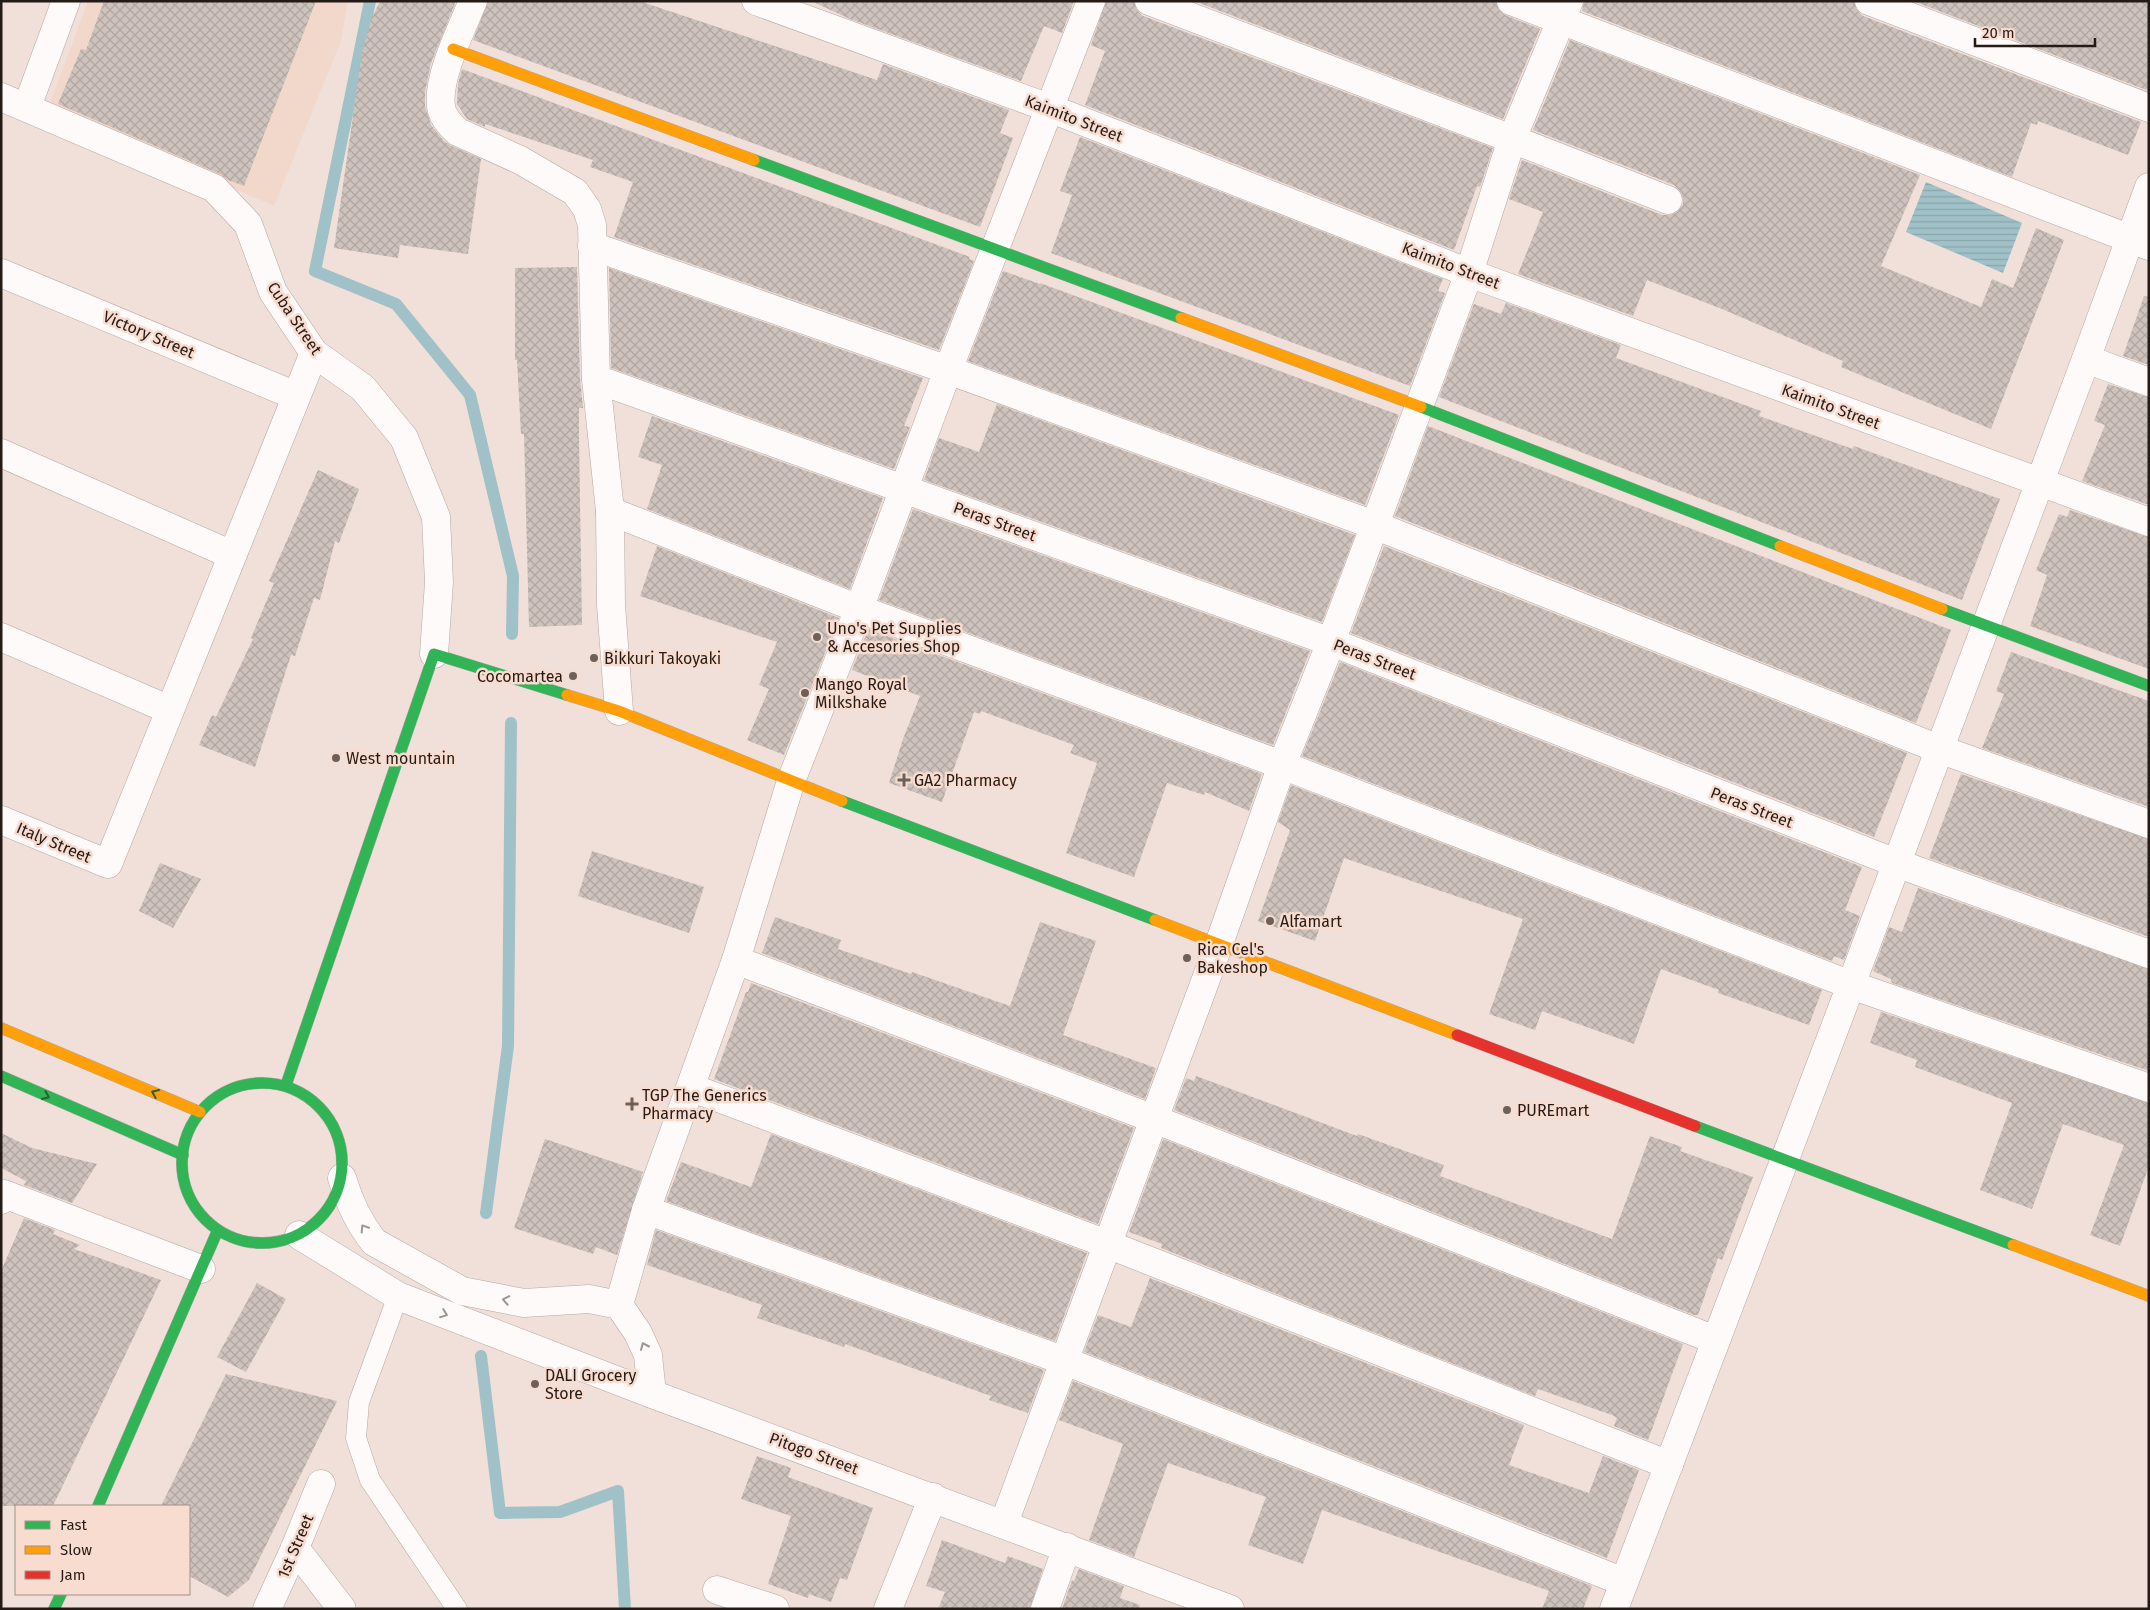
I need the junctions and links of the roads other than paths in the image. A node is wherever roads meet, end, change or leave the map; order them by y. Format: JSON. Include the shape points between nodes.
{"nodes":[{"id":1,"x":66,"y":1,"type":"edge"},
{"id":2,"x":473,"y":1,"type":"edge"},
{"id":3,"x":756,"y":1,"type":"edge"},
{"id":4,"x":1092,"y":1,"type":"edge"},
{"id":5,"x":1149,"y":1,"type":"edge"},
{"id":6,"x":1511,"y":1,"type":"edge"},
{"id":7,"x":1869,"y":1,"type":"edge"},
{"id":8,"x":1566,"y":11,"type":"edge"},
{"id":9,"x":453,"y":49,"type":"junction"},
{"id":10,"x":1,"y":97,"type":"edge"},
{"id":11,"x":27,"y":106,"type":"junction"},
{"id":12,"x":1049,"y":108,"type":"junction"},
{"id":13,"x":2149,"y":108,"type":"edge"},
{"id":14,"x":1512,"y":139,"type":"junction"},
{"id":15,"x":2149,"y":187,"type":"edge"},
{"id":16,"x":1668,"y":200,"type":"dead end"},
{"id":17,"x":2139,"y":243,"type":"edge"},
{"id":18,"x":592,"y":246,"type":"junction"},
{"id":19,"x":995,"y":251,"type":"junction"},
{"id":20,"x":1,"y":273,"type":"edge"},
{"id":21,"x":1468,"y":273,"type":"junction"},
{"id":22,"x":314,"y":353,"type":"junction"},
{"id":23,"x":2086,"y":360,"type":"junction"},
{"id":24,"x":948,"y":370,"type":"junction"},
{"id":25,"x":596,"y":379,"type":"junction"},
{"id":26,"x":2149,"y":382,"type":"edge"},
{"id":27,"x":296,"y":396,"type":"junction"},
{"id":28,"x":1419,"y":406,"type":"junction"},
{"id":29,"x":1,"y":453,"type":"edge"},
{"id":30,"x":2040,"y":483,"type":"junction"},
{"id":31,"x":904,"y":488,"type":"junction"},
{"id":32,"x":610,"y":510,"type":"junction"},
{"id":33,"x":2149,"y":522,"type":"edge"},
{"id":34,"x":1374,"y":525,"type":"junction"},
{"id":35,"x":232,"y":555,"type":"junction"},
{"id":36,"x":859,"y":610,"type":"junction"},
{"id":37,"x":1985,"y":626,"type":"junction"},
{"id":38,"x":1,"y":636,"type":"edge"},
{"id":39,"x":1331,"y":642,"type":"junction"},
{"id":40,"x":434,"y":654,"type":"junction"},
{"id":41,"x":2149,"y":686,"type":"edge"},
{"id":42,"x":170,"y":710,"type":"junction"},
{"id":43,"x":619,"y":711,"type":"junction"},
{"id":44,"x":1939,"y":749,"type":"junction"},
{"id":45,"x":1282,"y":765,"type":"junction"},
{"id":46,"x":791,"y":781,"type":"junction"},
{"id":47,"x":1,"y":820,"type":"edge"},
{"id":48,"x":2149,"y":824,"type":"edge"},
{"id":49,"x":1896,"y":863,"type":"junction"},
{"id":50,"x":1219,"y":944,"type":"junction"},
{"id":51,"x":2149,"y":954,"type":"edge"},
{"id":52,"x":736,"y":960,"type":"junction"},
{"id":53,"x":1851,"y":985,"type":"junction"},
{"id":54,"x":1,"y":1028,"type":"edge"},
{"id":55,"x":1,"y":1076,"type":"edge"},
{"id":56,"x":286,"y":1086,"type":"junction"},
{"id":57,"x":692,"y":1088,"type":"junction"},
{"id":58,"x":2149,"y":1088,"type":"edge"},
{"id":59,"x":200,"y":1112,"type":"junction"},
{"id":60,"x":1154,"y":1119,"type":"junction"},
{"id":61,"x":183,"y":1155,"type":"junction"},
{"id":62,"x":1784,"y":1160,"type":"junction"},
{"id":63,"x":342,"y":1178,"type":"junction"},
{"id":64,"x":1,"y":1200,"type":"edge"},
{"id":65,"x":646,"y":1210,"type":"junction"},
{"id":66,"x":218,"y":1232,"type":"junction"},
{"id":67,"x":299,"y":1235,"type":"junction"},
{"id":68,"x":1107,"y":1244,"type":"junction"},
{"id":69,"x":201,"y":1268,"type":"junction"},
{"id":70,"x":398,"y":1296,"type":"junction"},
{"id":71,"x":2149,"y":1296,"type":"edge"},
{"id":72,"x":619,"y":1305,"type":"junction"},
{"id":73,"x":1715,"y":1340,"type":"junction"},
{"id":74,"x":1065,"y":1361,"type":"junction"},
{"id":75,"x":652,"y":1394,"type":"junction"},
{"id":76,"x":1669,"y":1465,"type":"junction"},
{"id":77,"x":321,"y":1484,"type":"dead end"},
{"id":78,"x":933,"y":1497,"type":"junction"},
{"id":79,"x":98,"y":1505,"type":"edge"},
{"id":80,"x":1004,"y":1523,"type":"junction"},
{"id":81,"x":1067,"y":1547,"type":"junction"},
{"id":82,"x":296,"y":1548,"type":"junction"},
{"id":83,"x":1624,"y":1582,"type":"junction"},
{"id":84,"x":717,"y":1590,"type":"dead end"},
{"id":85,"x":61,"y":1595,"type":"edge"},
{"id":86,"x":1190,"y":1602,"type":"edge"},
{"id":87,"x":54,"y":1609,"type":"edge"},
{"id":88,"x":268,"y":1609,"type":"edge"},
{"id":89,"x":342,"y":1609,"type":"edge"},
{"id":90,"x":457,"y":1609,"type":"edge"},
{"id":91,"x":775,"y":1609,"type":"edge"},
{"id":92,"x":888,"y":1609,"type":"edge"},
{"id":93,"x":1045,"y":1609,"type":"edge"},
{"id":94,"x":1230,"y":1609,"type":"edge"},
{"id":95,"x":1614,"y":1609,"type":"edge"}],
"edges":[{"from":1,"to":11,"type":"street"},
{"from":2,"to":9,"type":"street"},
{"from":3,"to":12,"type":"street","name":"Kaimito Street"},
{"from":4,"to":12,"type":"street"},
{"from":5,"to":14,"type":"street"},
{"from":6,"to":8,"type":"street"},
{"from":7,"to":13,"type":"street"},
{"from":8,"to":14,"type":"street"},
{"from":8,"to":17,"type":"street"},
{"from":9,"to":18,"type":"street","via":[[441,107],[451,126],[575,192],[588,209]]},
{"from":9,"to":19,"type":"street"},
{"from":10,"to":11,"type":"street","name":"Cuba Street"},
{"from":11,"to":22,"type":"street","name":"Cuba Street","via":[[214,188],[248,224],[273,292]]},
{"from":12,"to":19,"type":"street"},
{"from":12,"to":21,"type":"street","name":"Kaimito Street"},
{"from":14,"to":16,"type":"street"},
{"from":14,"to":21,"type":"street"},
{"from":15,"to":17,"type":"street"},
{"from":17,"to":23,"type":"street"},
{"from":18,"to":24,"type":"street"},
{"from":18,"to":25,"type":"street"},
{"from":19,"to":24,"type":"street"},
{"from":19,"to":28,"type":"street"},
{"from":20,"to":27,"type":"street","name":"Victory Street"},
{"from":21,"to":28,"type":"street"},
{"from":21,"to":30,"type":"street","name":"Kaimito Street"},
{"from":22,"to":27,"type":"street"},
{"from":22,"to":40,"type":"street","name":"Cuba Street","via":[[363,388],[404,438],[436,518],[439,582]]},
{"from":23,"to":26,"type":"street"},
{"from":23,"to":30,"type":"street"},
{"from":24,"to":31,"type":"street"},
{"from":24,"to":34,"type":"street"},
{"from":25,"to":31,"type":"street","name":"Peras Street"},
{"from":25,"to":32,"type":"street"},
{"from":27,"to":35,"type":"street"},
{"from":28,"to":34,"type":"street"},
{"from":28,"to":37,"type":"street"},
{"from":29,"to":35,"type":"street"},
{"from":30,"to":33,"type":"street","name":"Kaimito Street"},
{"from":30,"to":37,"type":"street"},
{"from":31,"to":36,"type":"street"},
{"from":31,"to":39,"type":"street","name":"Peras Street"},
{"from":32,"to":36,"type":"street"},
{"from":32,"to":43,"type":"street","via":[[611,605]]},
{"from":34,"to":39,"type":"street"},
{"from":34,"to":44,"type":"street"},
{"from":35,"to":42,"type":"street"},
{"from":36,"to":45,"type":"street"},
{"from":36,"to":46,"type":"street"},
{"from":37,"to":41,"type":"street"},
{"from":37,"to":44,"type":"street"},
{"from":38,"to":42,"type":"street"},
{"from":39,"to":45,"type":"street"},
{"from":39,"to":49,"type":"street","name":"Peras Street"},
{"from":40,"to":43,"type":"street"},
{"from":40,"to":56,"type":"street"},
{"from":42,"to":47,"type":"street","name":"Italy Street","via":[[108,864]]},
{"from":43,"to":46,"type":"street"},
{"from":44,"to":48,"type":"street"},
{"from":44,"to":49,"type":"street"},
{"from":45,"to":50,"type":"street"},
{"from":45,"to":53,"type":"street"},
{"from":46,"to":50,"type":"street"},
{"from":46,"to":52,"type":"street"},
{"from":49,"to":51,"type":"street","name":"Peras Street"},
{"from":49,"to":53,"type":"street"},
{"from":50,"to":60,"type":"street"},
{"from":50,"to":62,"type":"street"},
{"from":52,"to":57,"type":"street"},
{"from":52,"to":60,"type":"street"},
{"from":53,"to":58,"type":"street"},
{"from":53,"to":62,"type":"street"},
{"from":59,"to":54,"type":"street","one_way":true},
{"from":55,"to":61,"type":"street","one_way":true},
{"from":56,"to":59,"type":"street","via":[[258,1082],[222,1093]]},
{"from":56,"to":63,"type":"street","via":[[312,1099],[330,1119],[342,1150]]},
{"from":57,"to":65,"type":"street"},
{"from":57,"to":68,"type":"street"},
{"from":59,"to":61,"type":"street","via":[[183,1144]]},
{"from":60,"to":68,"type":"street"},
{"from":60,"to":73,"type":"street"},
{"from":61,"to":66,"type":"street","via":[[183,1182],[194,1209]]},
{"from":62,"to":71,"type":"street"},
{"from":62,"to":73,"type":"street"},
{"from":63,"to":67,"type":"street","via":[[324,1216]]},
{"from":72,"to":63,"type":"street","one_way":true,"via":[[589,1299],[524,1303],[462,1291],[374,1242],[348,1199]]},
{"from":64,"to":69,"type":"street","via":[[4,1194]]},
{"from":65,"to":72,"type":"street"},
{"from":65,"to":74,"type":"street"},
{"from":66,"to":67,"type":"street","via":[[243,1242],[273,1244]]},
{"from":66,"to":69,"type":"street"},
{"from":67,"to":70,"type":"street","name":"Pitogo Street"},
{"from":68,"to":74,"type":"street"},
{"from":68,"to":76,"type":"street"},
{"from":69,"to":79,"type":"street"},
{"from":70,"to":75,"type":"street","name":"Pitogo Street","one_way":true},
{"from":70,"to":90,"type":"lane","via":[[359,1402],[356,1438],[370,1480]]},
{"from":75,"to":72,"type":"street","one_way":true,"via":[[648,1355]]},
{"from":73,"to":76,"type":"street"},
{"from":74,"to":80,"type":"street"},
{"from":74,"to":83,"type":"street"},
{"from":75,"to":78,"type":"street","name":"Pitogo Street"},
{"from":76,"to":83,"type":"street"},
{"from":77,"to":82,"type":"street","name":"1st Street"},
{"from":78,"to":80,"type":"street","name":"Pitogo Street"},
{"from":78,"to":92,"type":"street"},
{"from":80,"to":81,"type":"street","name":"Pitogo Street"},
{"from":81,"to":86,"type":"street","name":"Pitogo Street"},
{"from":81,"to":93,"type":"street"},
{"from":82,"to":88,"type":"street","name":"1st Street"},
{"from":82,"to":89,"type":"street"},
{"from":83,"to":95,"type":"street"},
{"from":84,"to":91,"type":"street"},
{"from":85,"to":87,"type":"street"},
{"from":86,"to":94,"type":"street","name":"Pitogo Street"}]}
